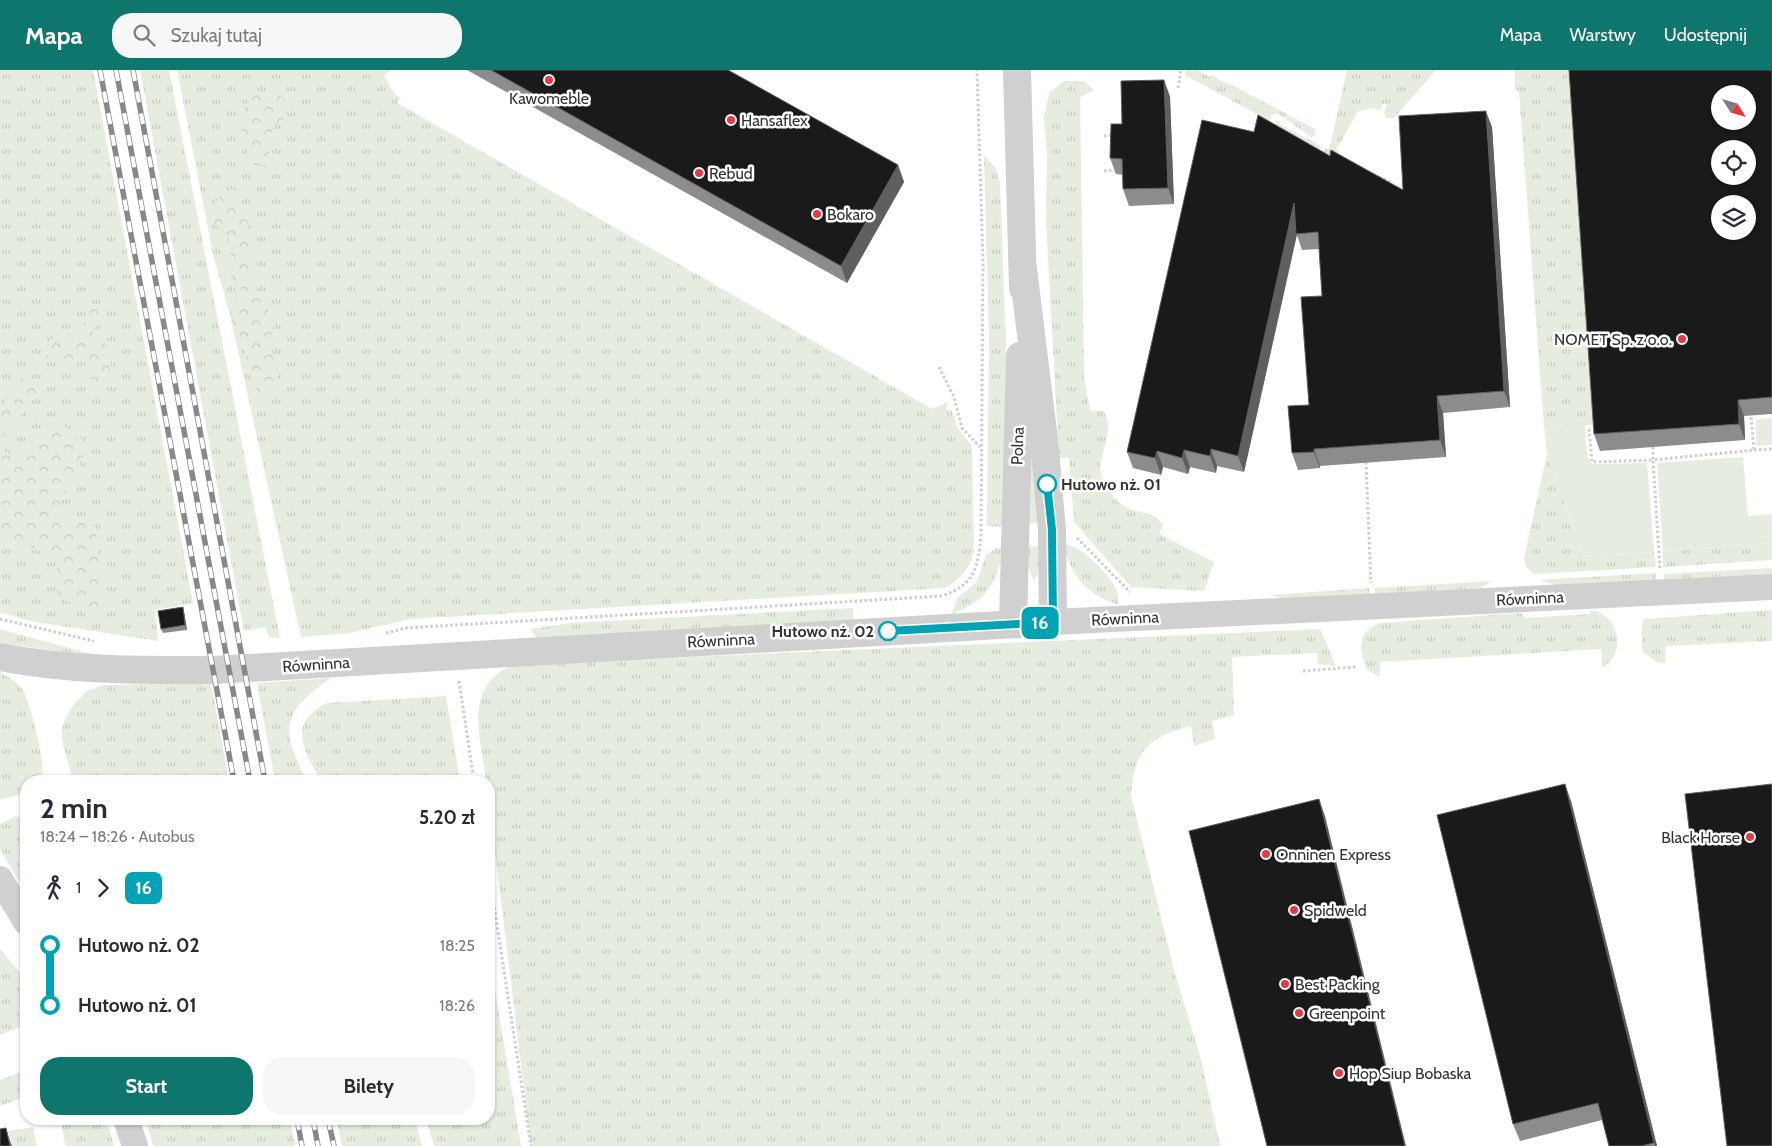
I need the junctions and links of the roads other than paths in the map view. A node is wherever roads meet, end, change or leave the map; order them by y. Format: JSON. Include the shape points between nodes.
{"nodes":[{"id":1,"x":1017,"y":70,"type":"edge"},
{"id":2,"x":1023,"y":269,"type":"junction"},
{"id":3,"x":1772,"y":587,"type":"edge"},
{"id":4,"x":1053,"y":622,"type":"junction"},
{"id":5,"x":1013,"y":624,"type":"junction"},
{"id":6,"x":0,"y":657,"type":"edge"},
{"id":7,"x":0,"y":879,"type":"edge"},
{"id":8,"x":20,"y":912,"type":"edge"},
{"id":9,"x":128,"y":1125,"type":"edge"},
{"id":10,"x":135,"y":1146,"type":"edge"}],
"edges":[{"from":1,"to":2,"type":"street","name":"Polna"},
{"from":2,"to":4,"type":"street","name":"Polna","via":[[1052,530]]},
{"from":2,"to":5,"type":"street","name":"Polna"},
{"from":3,"to":4,"type":"street","name":"Równinna"},
{"from":4,"to":5,"type":"street","name":"Równinna"},
{"from":5,"to":6,"type":"street","name":"Równinna","via":[[244,669],[115,670]]},
{"from":7,"to":8,"type":"street"},
{"from":9,"to":10,"type":"street"}]}
